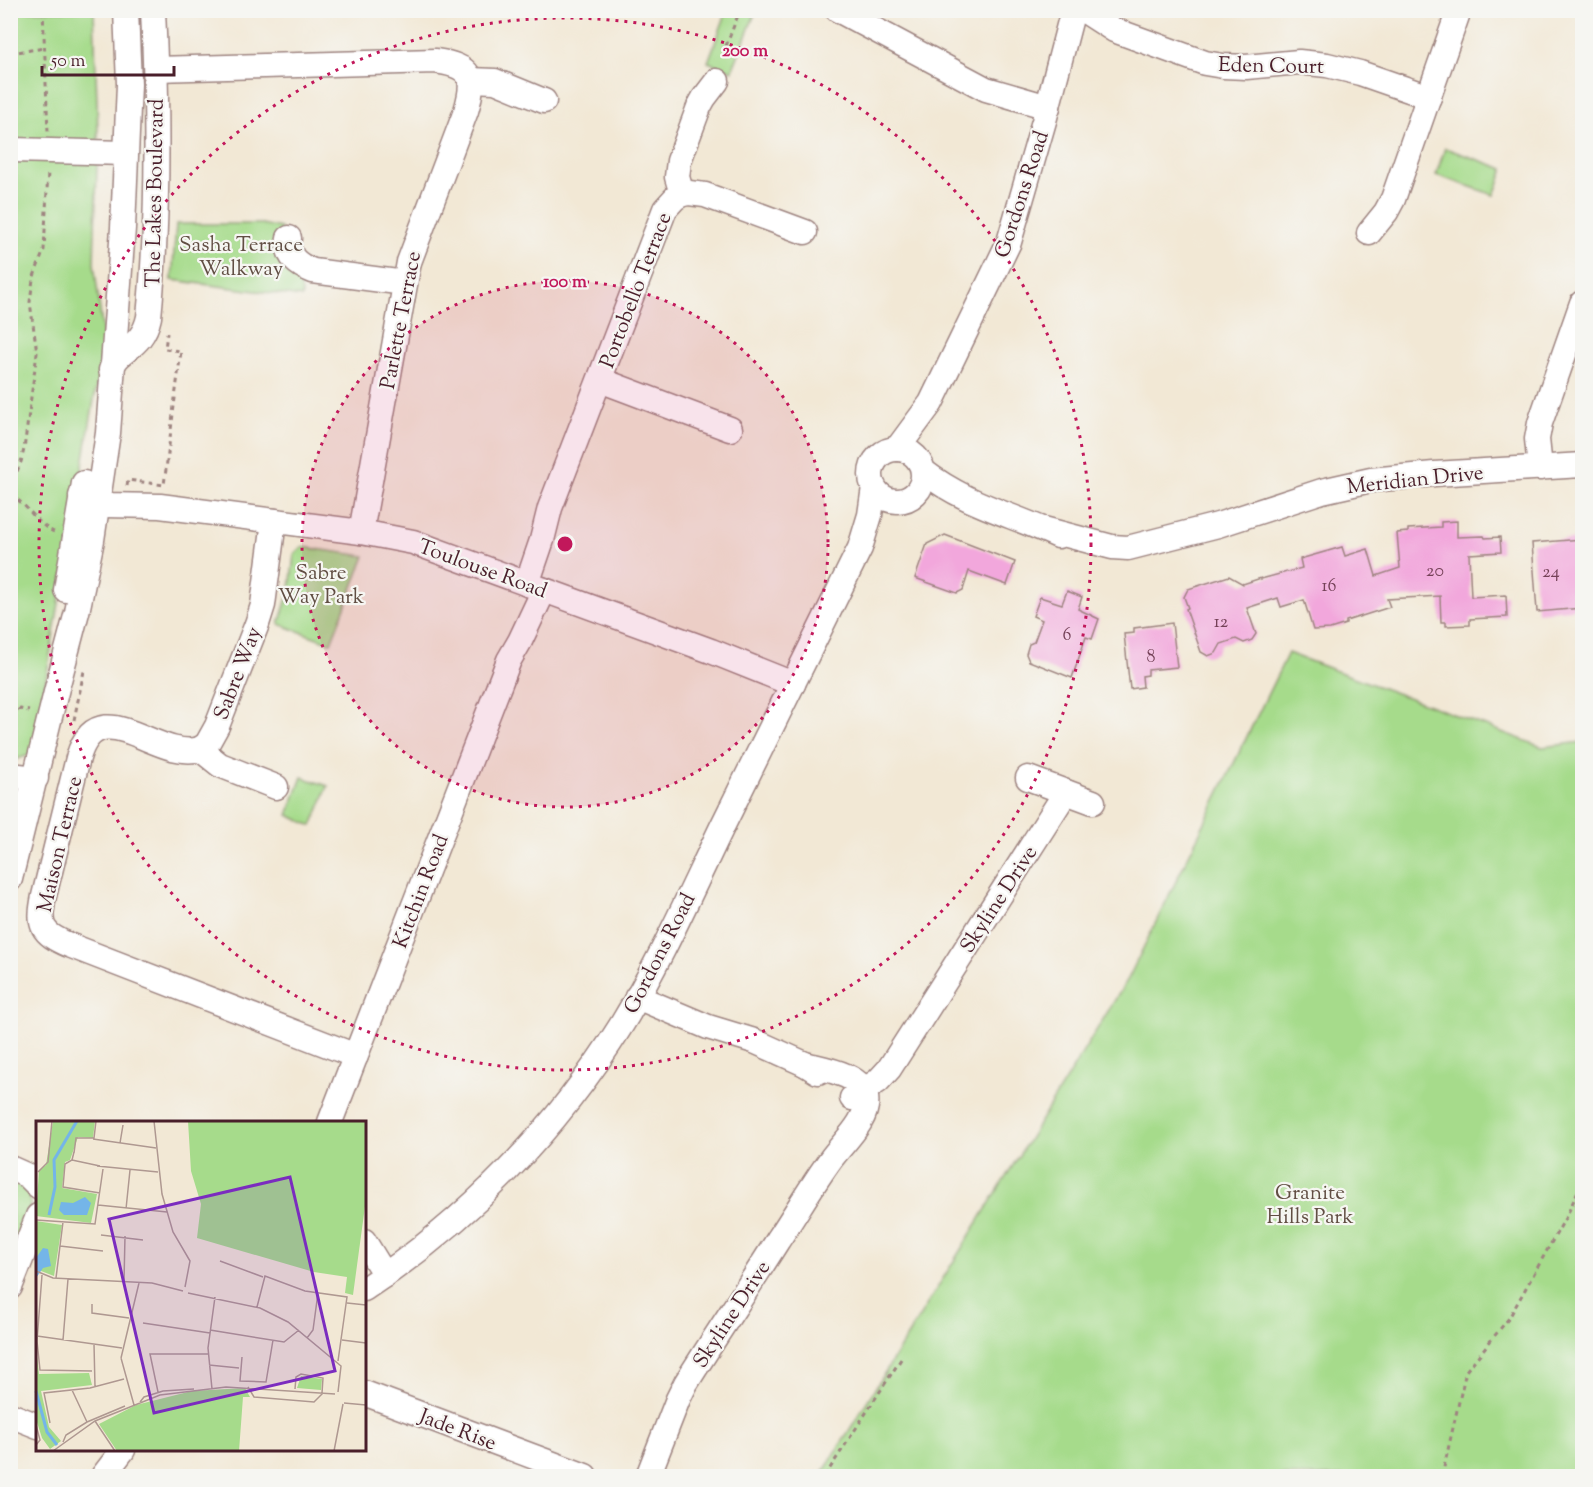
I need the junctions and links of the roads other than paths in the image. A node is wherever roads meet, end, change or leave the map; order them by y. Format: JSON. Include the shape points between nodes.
{"nodes":[{"id":1,"x":112,"y":10,"type":"edge"},
{"id":2,"x":126,"y":10,"type":"edge"},
{"id":3,"x":153,"y":10,"type":"edge"},
{"id":4,"x":838,"y":10,"type":"edge"},
{"id":5,"x":1459,"y":10,"type":"edge"},
{"id":6,"x":1075,"y":15,"type":"edge"},
{"id":7,"x":156,"y":69,"type":"junction"},
{"id":8,"x":470,"y":80,"type":"junction"},
{"id":9,"x":717,"y":81,"type":"dead end"},
{"id":10,"x":1429,"y":97,"type":"junction"},
{"id":11,"x":544,"y":101,"type":"dead end"},
{"id":12,"x":1046,"y":114,"type":"junction"},
{"id":13,"x":125,"y":147,"type":"junction"},
{"id":14,"x":13,"y":150,"type":"dead end"},
{"id":15,"x":682,"y":194,"type":"junction"},
{"id":16,"x":805,"y":232,"type":"dead end"},
{"id":17,"x":1369,"y":233,"type":"dead end"},
{"id":18,"x":289,"y":238,"type":"dead end"},
{"id":19,"x":405,"y":284,"type":"junction"},
{"id":20,"x":1582,"y":303,"type":"edge"},
{"id":21,"x":113,"y":361,"type":"junction"},
{"id":22,"x":600,"y":380,"type":"junction"},
{"id":23,"x":730,"y":429,"type":"dead end"},
{"id":24,"x":912,"y":459,"type":"junction"},
{"id":25,"x":1582,"y":465,"type":"edge"},
{"id":26,"x":1540,"y":468,"type":"junction"},
{"id":27,"x":874,"y":487,"type":"junction"},
{"id":28,"x":93,"y":497,"type":"junction"},
{"id":29,"x":906,"y":499,"type":"junction"},
{"id":30,"x":980,"y":506,"type":"junction"},
{"id":31,"x":274,"y":521,"type":"junction"},
{"id":32,"x":361,"y":532,"type":"junction"},
{"id":33,"x":860,"y":548,"type":"junction"},
{"id":34,"x":529,"y":584,"type":"junction"},
{"id":35,"x":793,"y":684,"type":"junction"},
{"id":36,"x":57,"y":688,"type":"junction"},
{"id":37,"x":200,"y":749,"type":"junction"},
{"id":38,"x":10,"y":775,"type":"edge"},
{"id":39,"x":36,"y":778,"type":"junction"},
{"id":40,"x":1028,"y":778,"type":"dead end"},
{"id":41,"x":276,"y":787,"type":"dead end"},
{"id":42,"x":1066,"y":792,"type":"junction"},
{"id":43,"x":1093,"y":802,"type":"dead end"},
{"id":44,"x":10,"y":879,"type":"edge"},
{"id":45,"x":641,"y":989,"type":"junction"},
{"id":46,"x":356,"y":1056,"type":"junction"},
{"id":47,"x":858,"y":1094,"type":"junction"},
{"id":48,"x":330,"y":1121,"type":"edge"},
{"id":49,"x":10,"y":1168,"type":"edge"},
{"id":50,"x":36,"y":1184,"type":"edge"},
{"id":51,"x":36,"y":1221,"type":"edge"},
{"id":52,"x":366,"y":1245,"type":"edge"},
{"id":53,"x":385,"y":1275,"type":"junction"},
{"id":54,"x":10,"y":1287,"type":"edge"},
{"id":55,"x":366,"y":1288,"type":"edge"},
{"id":56,"x":366,"y":1394,"type":"edge"},
{"id":57,"x":10,"y":1415,"type":"edge"},
{"id":58,"x":36,"y":1425,"type":"edge"},
{"id":59,"x":585,"y":1476,"type":"edge"},
{"id":60,"x":648,"y":1476,"type":"edge"}],
"edges":[{"from":1,"to":13,"type":"street","name":"The Lakes Boulevard"},
{"from":2,"to":13,"type":"street","name":"The Lakes Boulevard","via":[[129,84]]},
{"from":3,"to":7,"type":"street","name":"The Lakes Boulevard"},
{"from":4,"to":12,"type":"street","via":[[986,89],[1008,105]]},
{"from":5,"to":10,"type":"street"},
{"from":6,"to":10,"type":"street","name":"Eden Court","via":[[1204,63],[1246,67],[1299,62],[1327,65]]},
{"from":6,"to":12,"type":"street","name":"Gordons Road"},
{"from":7,"to":8,"type":"street","via":[[435,61],[459,66]]},
{"from":7,"to":21,"type":"street","name":"The Lakes Boulevard","via":[[155,225],[149,317],[144,335]]},
{"from":8,"to":11,"type":"street","via":[[495,81]]},
{"from":8,"to":19,"type":"street","name":"Parlette Terrace","via":[[466,111],[413,247]]},
{"from":9,"to":15,"type":"street","name":"Portobello Terrace","via":[[699,107],[679,161],[677,177]]},
{"from":10,"to":17,"type":"street","via":[[1393,199]]},
{"from":12,"to":24,"type":"street","name":"Gordons Road","via":[[1009,242],[931,403]]},
{"from":13,"to":14,"type":"street"},
{"from":13,"to":21,"type":"street","name":"The Lakes Boulevard","via":[[121,277]]},
{"from":15,"to":16,"type":"street","via":[[705,195]]},
{"from":15,"to":22,"type":"street","name":"Portobello Terrace","via":[[665,209]]},
{"from":18,"to":19,"type":"street","via":[[290,255],[302,267]]},
{"from":19,"to":32,"type":"street","name":"Parlette Terrace"},
{"from":20,"to":26,"type":"street","via":[[1540,423]]},
{"from":21,"to":28,"type":"street","name":"The Lakes Boulevard","via":[[108,433]]},
{"from":22,"to":23,"type":"street"},
{"from":22,"to":34,"type":"street","name":"Portobello Terrace","via":[[550,508]]},
{"from":24,"to":27,"type":"street","via":[[883,453],[873,465]]},
{"from":24,"to":29,"type":"street","via":[[921,485]]},
{"from":24,"to":30,"type":"street","name":"Meridian Drive","via":[[943,486]]},
{"from":25,"to":26,"type":"street","name":"Meridian Drive"},
{"from":26,"to":30,"type":"street","name":"Meridian Drive","via":[[1371,480],[1128,548],[1044,529]]},
{"from":27,"to":29,"type":"street","via":[[885,498]]},
{"from":27,"to":33,"type":"street","name":"Gordons Road"},
{"from":28,"to":31,"type":"street","name":"Toulouse Road","via":[[114,492],[160,506]]},
{"from":28,"to":36,"type":"street","name":"The Lakes Boulevard","via":[[77,612]]},
{"from":28,"to":36,"type":"street","name":"The Lakes Boulevard","via":[[74,536]]},
{"from":29,"to":30,"type":"street","name":"Meridian Drive","via":[[939,498]]},
{"from":29,"to":33,"type":"street","name":"Gordons Road","via":[[876,525]]},
{"from":31,"to":32,"type":"street","name":"Toulouse Road"},
{"from":31,"to":37,"type":"street","name":"Sabre Way","via":[[257,624],[217,726]]},
{"from":32,"to":34,"type":"street","name":"Toulouse Road","via":[[413,542]]},
{"from":33,"to":35,"type":"street","name":"Gordons Road"},
{"from":34,"to":35,"type":"street","name":"Toulouse Road"},
{"from":34,"to":46,"type":"street","name":"Kitchin Road","via":[[527,627],[509,660]]},
{"from":35,"to":45,"type":"street","name":"Gordons Road"},
{"from":36,"to":39,"type":"street","name":"The Lakes Boulevard"},
{"from":37,"to":41,"type":"street","via":[[220,765]]},
{"from":37,"to":46,"type":"street","name":"Maison Terrace","via":[[185,752],[114,727],[99,728],[86,738],[44,896],[43,927],[55,939],[69,945]]},
{"from":38,"to":39,"type":"street"},
{"from":39,"to":44,"type":"street","name":"The Lakes Boulevard"},
{"from":40,"to":42,"type":"street"},
{"from":42,"to":43,"type":"street"},
{"from":42,"to":47,"type":"street","name":"Skyline Drive","via":[[889,1069]]},
{"from":45,"to":47,"type":"street","via":[[708,1027],[754,1041]]},
{"from":45,"to":53,"type":"street","name":"Gordons Road","via":[[604,1053],[532,1144],[468,1209]]},
{"from":46,"to":48,"type":"street","name":"Kitchin Road"},
{"from":47,"to":60,"type":"street","name":"Skyline Drive","via":[[830,1160],[686,1383]]},
{"from":49,"to":50,"type":"street"},
{"from":51,"to":54,"type":"street"},
{"from":52,"to":53,"type":"street"},
{"from":53,"to":55,"type":"street","name":"Gordons Road"},
{"from":56,"to":59,"type":"street","name":"Jade Rise"},
{"from":57,"to":58,"type":"street"}]}
